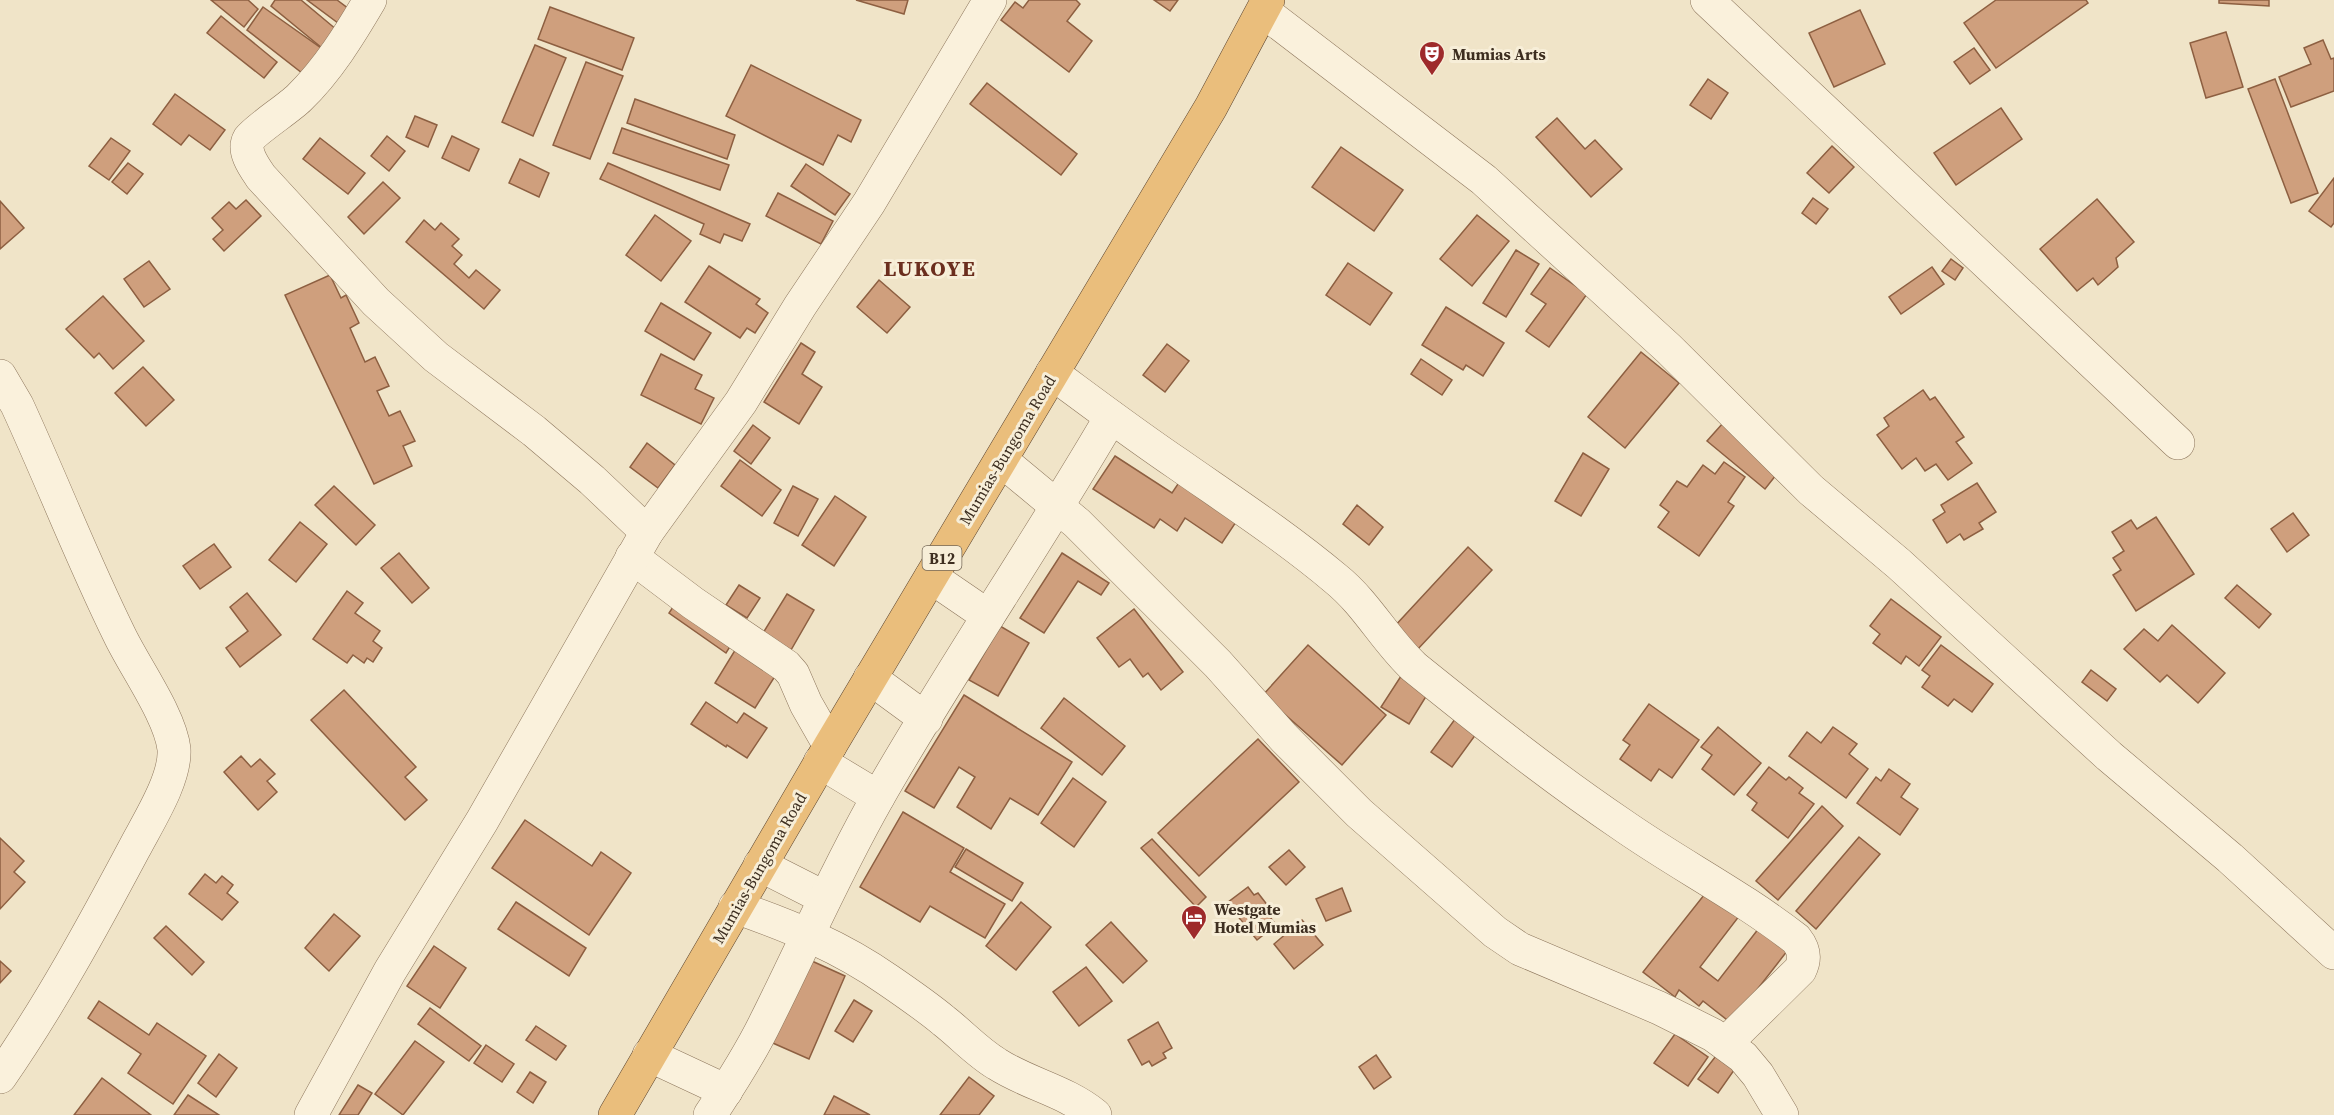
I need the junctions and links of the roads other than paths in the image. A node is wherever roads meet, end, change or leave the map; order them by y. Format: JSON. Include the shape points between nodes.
{"nodes":[{"id":1,"x":370,"y":0,"type":"edge"},
{"id":2,"x":990,"y":0,"type":"edge"},
{"id":3,"x":1707,"y":0,"type":"edge"},
{"id":4,"x":1266,"y":5,"type":"edge"},
{"id":5,"x":1052,"y":373,"type":"junction"},
{"id":6,"x":0,"y":376,"type":"edge"},
{"id":7,"x":1111,"y":417,"type":"junction"},
{"id":8,"x":2178,"y":443,"type":"dead end"},
{"id":9,"x":1001,"y":460,"type":"junction"},
{"id":10,"x":1059,"y":507,"type":"junction"},
{"id":11,"x":640,"y":545,"type":"junction"},
{"id":12,"x":931,"y":577,"type":"junction"},
{"id":13,"x":988,"y":616,"type":"junction"},
{"id":14,"x":870,"y":678,"type":"junction"},
{"id":15,"x":926,"y":718,"type":"junction"},
{"id":16,"x":825,"y":754,"type":"junction"},
{"id":17,"x":878,"y":797,"type":"junction"},
{"id":18,"x":760,"y":866,"type":"junction"},
{"id":19,"x":825,"y":898,"type":"junction"},
{"id":20,"x":735,"y":907,"type":"junction"},
{"id":21,"x":807,"y":934,"type":"junction"},
{"id":22,"x":2334,"y":953,"type":"edge"},
{"id":23,"x":1726,"y":1043,"type":"junction"},
{"id":24,"x":649,"y":1055,"type":"junction"},
{"id":25,"x":0,"y":1077,"type":"edge"},
{"id":26,"x":718,"y":1103,"type":"edge"},
{"id":27,"x":311,"y":1115,"type":"edge"},
{"id":28,"x":615,"y":1115,"type":"edge"},
{"id":29,"x":1095,"y":1115,"type":"edge"},
{"id":30,"x":1782,"y":1115,"type":"edge"}],
"edges":[{"from":1,"to":11,"type":"street","via":[[317,78],[250,139],[252,164],[376,302],[436,357],[592,480]]},
{"from":2,"to":11,"type":"street","via":[[869,202],[741,402]]},
{"from":3,"to":8,"type":"street"},
{"from":4,"to":5,"type":"highway","name":"Mumias-Bungoma Road","number":"B12","via":[[1211,106]]},
{"from":4,"to":22,"type":"street","via":[[1484,180],[1669,349],[1811,490]]},
{"from":5,"to":7,"type":"street"},
{"from":5,"to":9,"type":"highway","name":"Mumias-Bungoma Road","number":"B12"},
{"from":6,"to":25,"type":"street","via":[[18,405],[174,748],[173,765],[152,815],[107,899]]},
{"from":7,"to":10,"type":"street"},
{"from":7,"to":23,"type":"street","via":[[1281,535],[1338,580],[1408,661],[1565,785],[1796,939],[1804,953],[1800,970]]},
{"from":9,"to":10,"type":"street"},
{"from":9,"to":12,"type":"highway","name":"Mumias-Bungoma Road","number":"B12"},
{"from":10,"to":13,"type":"street"},
{"from":10,"to":23,"type":"street","via":[[1210,656],[1359,813],[1495,932],[1520,949],[1668,1012]]},
{"from":11,"to":16,"type":"street","via":[[693,603],[794,674]]},
{"from":11,"to":27,"type":"street","via":[[482,821],[390,971]]},
{"from":12,"to":13,"type":"street"},
{"from":12,"to":14,"type":"highway","name":"Mumias-Bungoma Road","number":"B12"},
{"from":13,"to":15,"type":"street"},
{"from":14,"to":15,"type":"street"},
{"from":14,"to":16,"type":"highway","name":"Mumias-Bungoma Road","number":"B12"},
{"from":15,"to":17,"type":"street"},
{"from":16,"to":17,"type":"street"},
{"from":16,"to":18,"type":"highway","name":"Mumias-Bungoma Road","number":"B12"},
{"from":17,"to":19,"type":"street"},
{"from":18,"to":19,"type":"street"},
{"from":18,"to":20,"type":"highway","name":"Mumias-Bungoma Road","number":"B12"},
{"from":19,"to":21,"type":"street"},
{"from":20,"to":21,"type":"street"},
{"from":20,"to":24,"type":"highway","name":"Mumias-Bungoma Road","number":"B12"},
{"from":21,"to":26,"type":"street","via":[[765,1023]]},
{"from":21,"to":29,"type":"street","via":[[840,949],[887,979],[995,1063],[1065,1095]]},
{"from":23,"to":30,"type":"street","via":[[1758,1075]]},
{"from":24,"to":26,"type":"street"},
{"from":24,"to":28,"type":"highway","name":"Mumias-Bungoma Road","number":"B12"}]}
